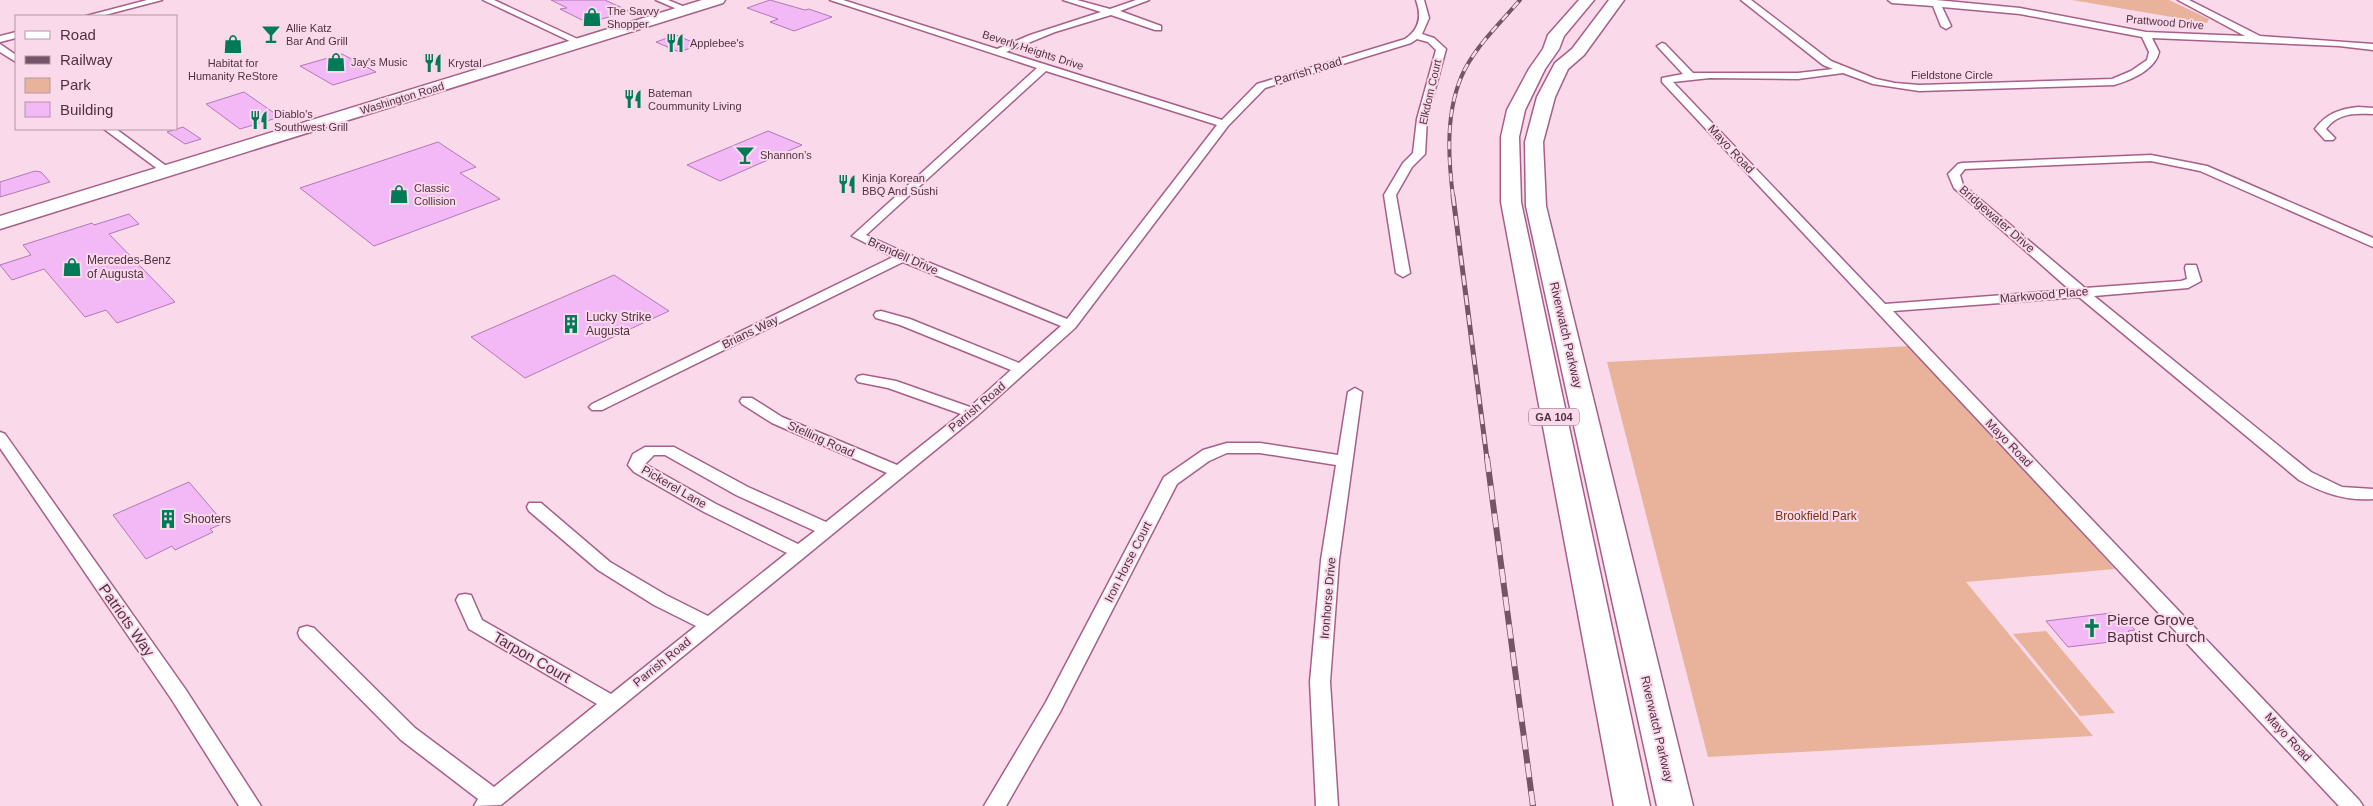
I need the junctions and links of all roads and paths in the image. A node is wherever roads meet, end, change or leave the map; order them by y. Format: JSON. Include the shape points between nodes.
{"nodes":[{"id":1,"x":158,"y":0,"type":"edge"},
{"id":2,"x":488,"y":0,"type":"edge"},
{"id":3,"x":660,"y":0,"type":"edge"},
{"id":4,"x":718,"y":0,"type":"edge"},
{"id":5,"x":834,"y":0,"type":"edge"},
{"id":6,"x":870,"y":0,"type":"edge"},
{"id":7,"x":1068,"y":0,"type":"edge"},
{"id":8,"x":1145,"y":0,"type":"edge"},
{"id":9,"x":1420,"y":0,"type":"edge"},
{"id":10,"x":1587,"y":0,"type":"edge"},
{"id":11,"x":1617,"y":0,"type":"edge"},
{"id":12,"x":1745,"y":0,"type":"edge"},
{"id":13,"x":1892,"y":0,"type":"edge"},
{"id":14,"x":2182,"y":0,"type":"edge"},
{"id":15,"x":1936,"y":4,"type":"junction"},
{"id":16,"x":853,"y":6,"type":"junction"},
{"id":17,"x":687,"y":10,"type":"junction"},
{"id":18,"x":1113,"y":12,"type":"junction"},
{"id":19,"x":95,"y":15,"type":"edge"},
{"id":20,"x":1946,"y":26,"type":"dead end"},
{"id":21,"x":1158,"y":28,"type":"dead end"},
{"id":22,"x":15,"y":35,"type":"edge"},
{"id":23,"x":2146,"y":35,"type":"junction"},
{"id":24,"x":1416,"y":36,"type":"junction"},
{"id":25,"x":0,"y":39,"type":"edge"},
{"id":26,"x":2258,"y":39,"type":"junction"},
{"id":27,"x":579,"y":42,"type":"junction"},
{"id":28,"x":1662,"y":46,"type":"dead end"},
{"id":29,"x":0,"y":47,"type":"edge"},
{"id":30,"x":2373,"y":47,"type":"edge"},
{"id":31,"x":997,"y":52,"type":"junction"},
{"id":32,"x":15,"y":59,"type":"edge"},
{"id":33,"x":1044,"y":67,"type":"junction"},
{"id":34,"x":1842,"y":70,"type":"junction"},
{"id":35,"x":1690,"y":76,"type":"junction"},
{"id":36,"x":2373,"y":111,"type":"edge"},
{"id":37,"x":1224,"y":124,"type":"junction"},
{"id":38,"x":110,"y":130,"type":"edge"},
{"id":39,"x":2329,"y":138,"type":"dead end"},
{"id":40,"x":167,"y":171,"type":"junction"},
{"id":41,"x":0,"y":223,"type":"edge"},
{"id":42,"x":2373,"y":243,"type":"edge"},
{"id":43,"x":903,"y":257,"type":"junction"},
{"id":44,"x":2191,"y":268,"type":"dead end"},
{"id":45,"x":1403,"y":273,"type":"dead end"},
{"id":46,"x":2081,"y":292,"type":"junction"},
{"id":47,"x":1880,"y":308,"type":"junction"},
{"id":48,"x":880,"y":314,"type":"dead end"},
{"id":49,"x":1070,"y":325,"type":"junction"},
{"id":50,"x":1022,"y":369,"type":"junction"},
{"id":51,"x":863,"y":379,"type":"dead end"},
{"id":52,"x":1355,"y":392,"type":"dead end"},
{"id":53,"x":747,"y":401,"type":"dead end"},
{"id":54,"x":597,"y":407,"type":"dead end"},
{"id":55,"x":972,"y":413,"type":"junction"},
{"id":56,"x":0,"y":437,"type":"edge"},
{"id":57,"x":1346,"y":462,"type":"junction"},
{"id":58,"x":898,"y":472,"type":"junction"},
{"id":59,"x":2373,"y":494,"type":"edge"},
{"id":60,"x":535,"y":507,"type":"dead end"},
{"id":61,"x":826,"y":529,"type":"junction"},
{"id":62,"x":798,"y":551,"type":"junction"},
{"id":63,"x":464,"y":600,"type":"dead end"},
{"id":64,"x":709,"y":624,"type":"junction"},
{"id":65,"x":307,"y":632,"type":"dead end"},
{"id":66,"x":611,"y":703,"type":"junction"},
{"id":67,"x":489,"y":802,"type":"edge"},
{"id":68,"x":250,"y":806,"type":"edge"},
{"id":69,"x":995,"y":806,"type":"edge"},
{"id":70,"x":1327,"y":806,"type":"edge"},
{"id":71,"x":1632,"y":806,"type":"edge"},
{"id":72,"x":1675,"y":806,"type":"edge"},
{"id":73,"x":2352,"y":806,"type":"edge"}],
"edges":[{"from":1,"to":19,"type":"street"},
{"from":2,"to":27,"type":"street"},
{"from":3,"to":17,"type":"street"},
{"from":4,"to":17,"type":"main road","name":"Washington Road"},
{"from":5,"to":16,"type":"street","name":"Beverly Heights Drive"},
{"from":6,"to":16,"type":"street"},
{"from":7,"to":18,"type":"street"},
{"from":8,"to":18,"type":"street"},
{"from":9,"to":24,"type":"street","via":[[1424,21]]},
{"from":10,"to":71,"type":"main road","number":"GA 104","via":[[1556,36],[1516,110],[1510,137],[1511,202]]},
{"from":11,"to":72,"type":"main road","name":"Riverwatch Parkway","number":"GA 104","via":[[1578,52],[1561,67],[1546,97],[1534,142],[1536,206]]},
{"from":12,"to":34,"type":"street","name":"Fieldstone Circle","via":[[1814,54]]},
{"from":13,"to":15,"type":"street","name":"Prattwood Drive"},
{"from":14,"to":26,"type":"street","name":"Prattwood Drive"},
{"from":15,"to":20,"type":"street"},
{"from":15,"to":23,"type":"street","name":"Prattwood Drive","via":[[2020,11]]},
{"from":16,"to":31,"type":"street","name":"Beverly Heights Drive"},
{"from":17,"to":27,"type":"main road","name":"Washington Road"},
{"from":18,"to":21,"type":"street"},
{"from":18,"to":31,"type":"street","via":[[1030,36]]},
{"from":22,"to":25,"type":"street"},
{"from":23,"to":26,"type":"street","name":"Prattwood Drive"},
{"from":23,"to":34,"type":"street","name":"Fieldstone Circle","via":[[2154,52],[2152,60],[2135,73],[2114,82],[1919,88],[1895,86]]},
{"from":24,"to":37,"type":"street","name":"Parrish Road","via":[[1260,86]]},
{"from":24,"to":45,"type":"street","name":"Elkdom Court","via":[[1430,40],[1441,49],[1422,119],[1418,154],[1407,165],[1390,195]]},
{"from":26,"to":30,"type":"street","name":"Prattwood Drive","via":[[2339,42]]},
{"from":27,"to":40,"type":"main road","name":"Washington Road"},
{"from":28,"to":35,"type":"street"},
{"from":29,"to":32,"type":"street"},
{"from":31,"to":33,"type":"street","name":"Beverly Heights Drive"},
{"from":33,"to":37,"type":"street","name":"Beverly Heights Drive"},
{"from":33,"to":43,"type":"street","name":"Brendell Drive","via":[[858,236]]},
{"from":34,"to":35,"type":"street","via":[[1818,76]]},
{"from":35,"to":47,"type":"street","name":"Mayo Road","via":[[1666,80]]},
{"from":36,"to":39,"type":"street","via":[[2343,112],[2325,121],[2320,129]]},
{"from":37,"to":49,"type":"street","name":"Parrish Road"},
{"from":38,"to":40,"type":"street"},
{"from":40,"to":41,"type":"main road","name":"Washington Road"},
{"from":42,"to":46,"type":"street","name":"Bridgewater Drive","via":[[2203,168],[2177,161],[2151,158],[1962,166],[1954,174],[1958,186]]},
{"from":43,"to":49,"type":"street","name":"Brendell Drive"},
{"from":43,"to":54,"type":"street","name":"Brians Way"},
{"from":44,"to":46,"type":"street","name":"Markwood Place","via":[[2194,281],[2183,285]]},
{"from":46,"to":47,"type":"street","name":"Markwood Place"},
{"from":46,"to":59,"type":"street","name":"Bridgewater Drive","via":[[2305,476],[2332,491],[2358,496]]},
{"from":47,"to":73,"type":"street","name":"Mayo Road"},
{"from":48,"to":50,"type":"street"},
{"from":49,"to":50,"type":"street","name":"Parrish Road"},
{"from":50,"to":55,"type":"street","name":"Parrish Road"},
{"from":51,"to":55,"type":"street","via":[[890,384]]},
{"from":52,"to":57,"type":"street","name":"Ironhorse Drive"},
{"from":53,"to":58,"type":"street","name":"Stelling Road","via":[[777,420]]},
{"from":55,"to":58,"type":"street","name":"Parrish Road"},
{"from":56,"to":68,"type":"street","name":"Patriots Way","via":[[173,687]]},
{"from":57,"to":69,"type":"street","name":"Iron Horse Court","via":[[1249,447],[1217,450],[1170,481],[1054,707]]},
{"from":57,"to":70,"type":"street","name":"Ironhorse Drive","via":[[1330,560],[1320,682]]},
{"from":58,"to":61,"type":"street","name":"Parrish Road"},
{"from":60,"to":64,"type":"street","via":[[604,566],[660,600]]},
{"from":61,"to":62,"type":"street","name":"Parrish Road"},
{"from":61,"to":62,"type":"street","name":"Pickerel Lane","via":[[742,491],[668,450],[650,450],[637,461],[640,468],[710,508]]},
{"from":62,"to":64,"type":"street","name":"Parrish Road"},
{"from":63,"to":66,"type":"street","name":"Tarpon Court","via":[[475,624]]},
{"from":64,"to":66,"type":"street","name":"Parrish Road"},
{"from":65,"to":67,"type":"street","via":[[408,734]]},
{"from":66,"to":67,"type":"street","name":"Parrish Road"}]}
